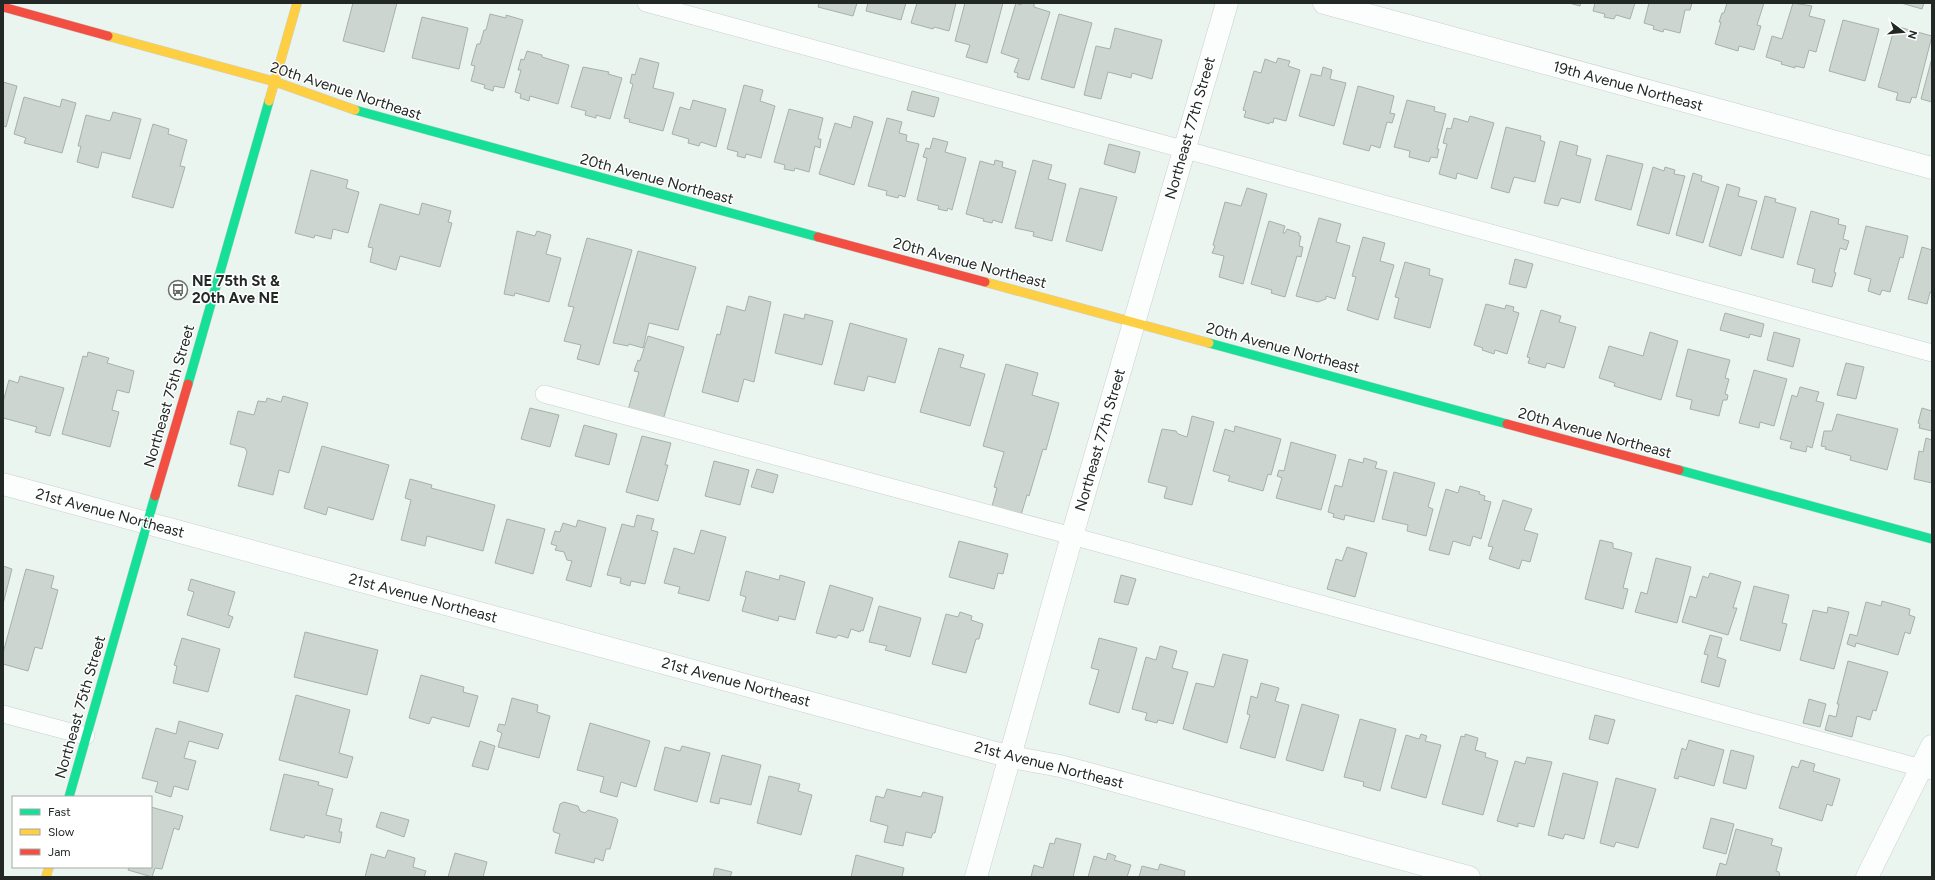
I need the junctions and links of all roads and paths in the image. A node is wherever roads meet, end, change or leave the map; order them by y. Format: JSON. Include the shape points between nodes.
{"nodes":[{"id":1,"x":297,"y":3,"type":"edge"},
{"id":2,"x":646,"y":3,"type":"edge"},
{"id":3,"x":1227,"y":3,"type":"edge"},
{"id":4,"x":1324,"y":3,"type":"edge"},
{"id":5,"x":3,"y":7,"type":"edge"},
{"id":6,"x":276,"y":82,"type":"junction"},
{"id":7,"x":1184,"y":149,"type":"junction"},
{"id":8,"x":1932,"y":168,"type":"edge"},
{"id":9,"x":1135,"y":322,"type":"junction"},
{"id":10,"x":1932,"y":353,"type":"edge"},
{"id":11,"x":544,"y":394,"type":"dead end"},
{"id":12,"x":3,"y":484,"type":"edge"},
{"id":13,"x":147,"y":523,"type":"junction"},
{"id":14,"x":1072,"y":536,"type":"junction"},
{"id":15,"x":1932,"y":539,"type":"edge"},
{"id":16,"x":3,"y":714,"type":"edge"},
{"id":17,"x":86,"y":736,"type":"junction"},
{"id":18,"x":1932,"y":746,"type":"edge"},
{"id":19,"x":1011,"y":757,"type":"junction"},
{"id":20,"x":1926,"y":770,"type":"edge"},
{"id":21,"x":69,"y":796,"type":"edge"},
{"id":22,"x":976,"y":877,"type":"edge"},
{"id":23,"x":1469,"y":877,"type":"edge"},
{"id":24,"x":1867,"y":877,"type":"edge"}],
"edges":[{"from":1,"to":6,"type":"street","name":"Northeast 75th Street"},
{"from":2,"to":7,"type":"lane"},
{"from":3,"to":7,"type":"street","name":"Northeast 77th Street"},
{"from":4,"to":8,"type":"street","name":"19th Avenue Northeast"},
{"from":5,"to":6,"type":"street","name":"20th Avenue Northeast"},
{"from":6,"to":9,"type":"street","name":"20th Avenue Northeast","via":[[371,116]]},
{"from":6,"to":13,"type":"street","name":"Northeast 75th Street"},
{"from":7,"to":9,"type":"street","name":"Northeast 77th Street"},
{"from":7,"to":10,"type":"lane"},
{"from":9,"to":14,"type":"street","name":"Northeast 77th Street"},
{"from":9,"to":15,"type":"street","name":"20th Avenue Northeast"},
{"from":11,"to":14,"type":"lane"},
{"from":12,"to":13,"type":"street","name":"21st Avenue Northeast"},
{"from":13,"to":17,"type":"street","name":"Northeast 75th Street"},
{"from":13,"to":19,"type":"street","name":"21st Avenue Northeast"},
{"from":14,"to":19,"type":"street","name":"Northeast 77th Street"},
{"from":14,"to":20,"type":"lane"},
{"from":16,"to":17,"type":"lane"},
{"from":17,"to":21,"type":"street","name":"Northeast 75th Street"},
{"from":18,"to":20,"type":"street"},
{"from":19,"to":22,"type":"street","name":"Northeast 77th Street"},
{"from":19,"to":23,"type":"street","name":"21st Avenue Northeast","via":[[1060,766]]},
{"from":20,"to":24,"type":"street"}]}
